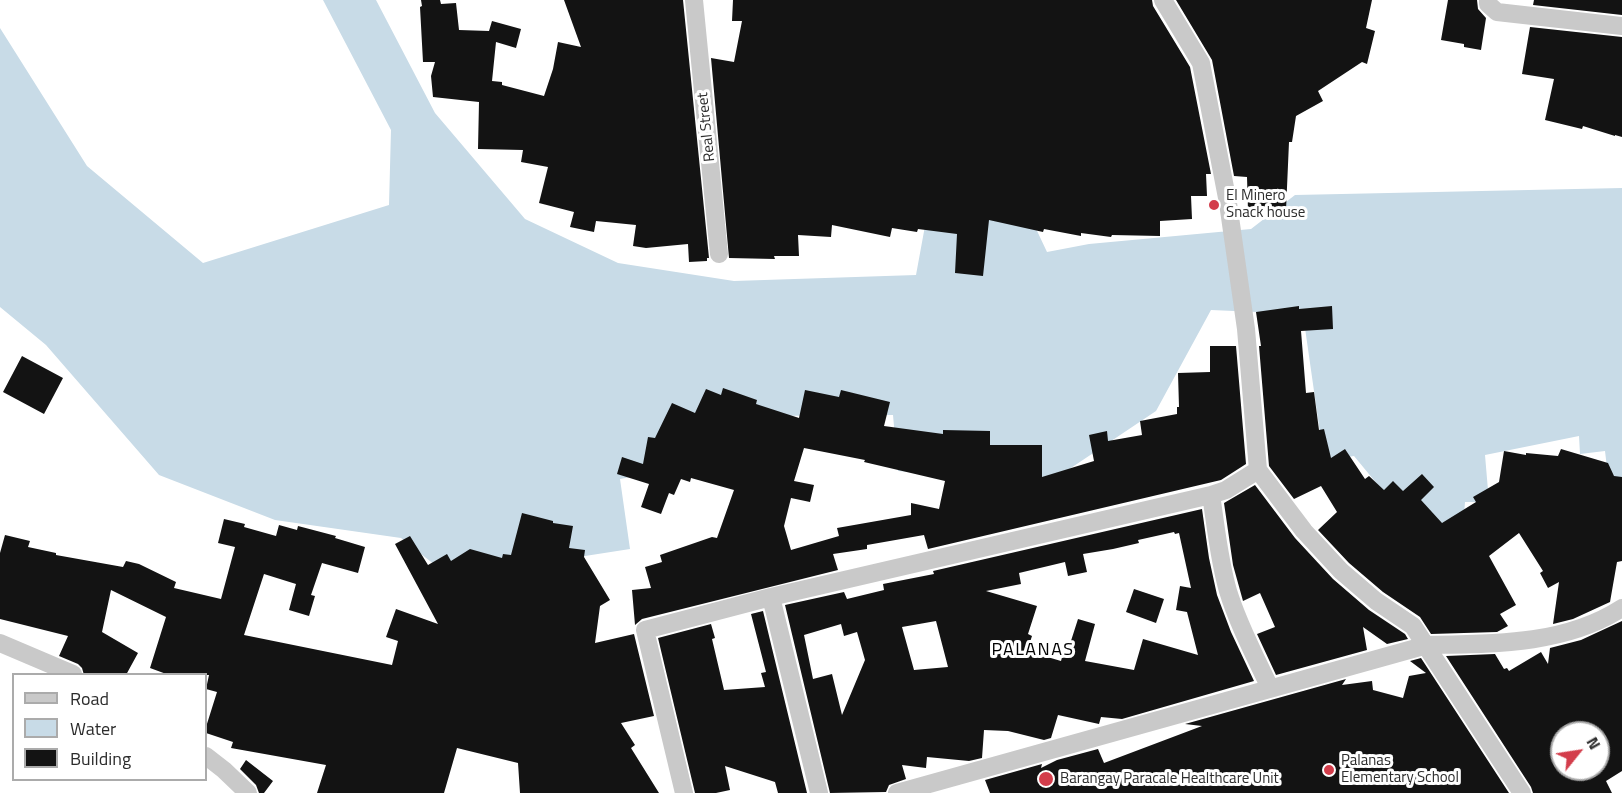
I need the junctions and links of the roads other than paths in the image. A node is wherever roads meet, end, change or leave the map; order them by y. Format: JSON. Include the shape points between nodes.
{"nodes":[{"id":1,"x":694,"y":0,"type":"edge"},
{"id":2,"x":1163,"y":0,"type":"edge"},
{"id":3,"x":1488,"y":0,"type":"edge"},
{"id":4,"x":1622,"y":26,"type":"edge"},
{"id":5,"x":719,"y":254,"type":"dead end"},
{"id":6,"x":1258,"y":470,"type":"junction"},
{"id":7,"x":1211,"y":495,"type":"junction"},
{"id":8,"x":771,"y":597,"type":"junction"},
{"id":9,"x":1622,"y":608,"type":"edge"},
{"id":10,"x":0,"y":643,"type":"edge"},
{"id":11,"x":1427,"y":645,"type":"junction"},
{"id":12,"x":68,"y":673,"type":"edge"},
{"id":13,"x":1270,"y":688,"type":"junction"},
{"id":14,"x":207,"y":757,"type":"edge"},
{"id":15,"x":248,"y":793,"type":"edge"},
{"id":16,"x":684,"y":793,"type":"edge"},
{"id":17,"x":819,"y":793,"type":"edge"},
{"id":18,"x":897,"y":793,"type":"edge"},
{"id":19,"x":1522,"y":793,"type":"edge"}],
"edges":[{"from":1,"to":5,"type":"street","name":"Real Street"},
{"from":2,"to":6,"type":"street","via":[[1201,63],[1228,203],[1246,329]]},
{"from":3,"to":4,"type":"street","via":[[1497,12]]},
{"from":6,"to":7,"type":"street"},
{"from":6,"to":11,"type":"street","via":[[1304,531],[1341,571],[1413,626]]},
{"from":7,"to":8,"type":"street"},
{"from":7,"to":13,"type":"street","via":[[1228,590]]},
{"from":8,"to":16,"type":"street","via":[[645,630]]},
{"from":8,"to":17,"type":"street"},
{"from":9,"to":11,"type":"street","via":[[1567,633],[1500,644]]},
{"from":10,"to":12,"type":"street"},
{"from":11,"to":13,"type":"street"},
{"from":11,"to":19,"type":"street"},
{"from":13,"to":18,"type":"street"},
{"from":14,"to":15,"type":"street"}]}
